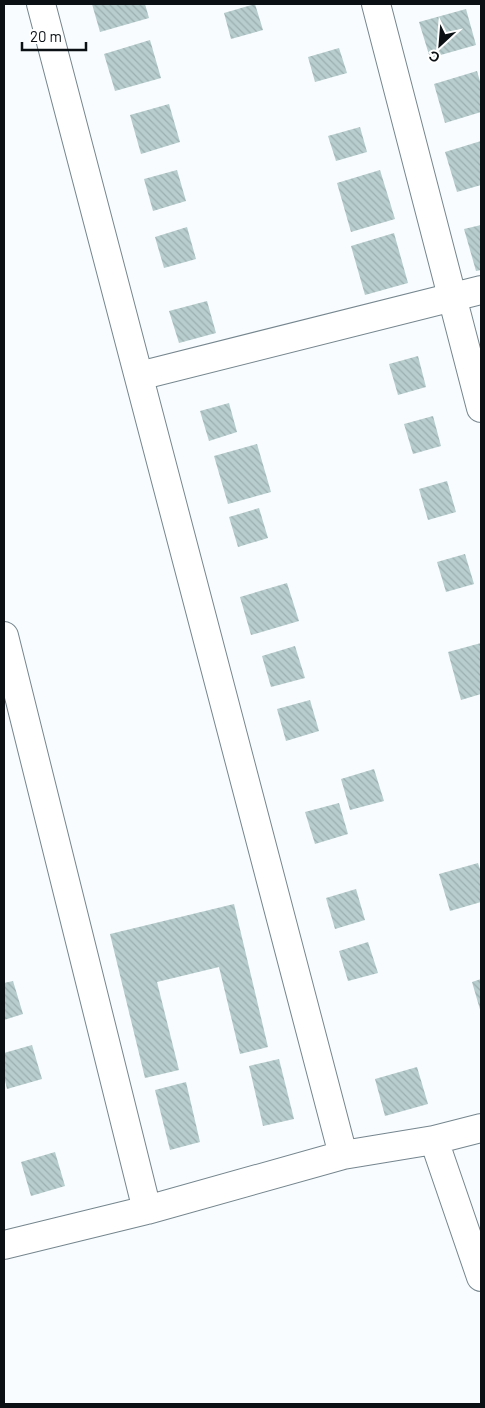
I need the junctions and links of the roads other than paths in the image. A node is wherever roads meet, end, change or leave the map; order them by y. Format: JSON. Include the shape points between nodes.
{"nodes":[{"id":1,"x":41,"y":4,"type":"edge"},
{"id":2,"x":376,"y":4,"type":"edge"},
{"id":3,"x":481,"y":290,"type":"edge"},
{"id":4,"x":453,"y":296,"type":"junction"},
{"id":5,"x":140,"y":376,"type":"junction"},
{"id":6,"x":481,"y":408,"type":"edge"},
{"id":7,"x":4,"y":636,"type":"edge"},
{"id":8,"x":481,"y":1128,"type":"edge"},
{"id":9,"x":434,"y":1140,"type":"junction"},
{"id":10,"x":343,"y":1155,"type":"junction"},
{"id":11,"x":147,"y":1210,"type":"junction"},
{"id":12,"x":4,"y":1246,"type":"edge"},
{"id":13,"x":481,"y":1277,"type":"edge"}],
"edges":[{"from":1,"to":5,"type":"lane"},
{"from":2,"to":4,"type":"lane"},
{"from":3,"to":4,"type":"lane"},
{"from":4,"to":5,"type":"lane"},
{"from":4,"to":6,"type":"lane"},
{"from":5,"to":10,"type":"lane"},
{"from":7,"to":11,"type":"lane"},
{"from":8,"to":9,"type":"lane"},
{"from":9,"to":10,"type":"lane"},
{"from":9,"to":13,"type":"lane"},
{"from":10,"to":11,"type":"lane"},
{"from":11,"to":12,"type":"lane"}]}
